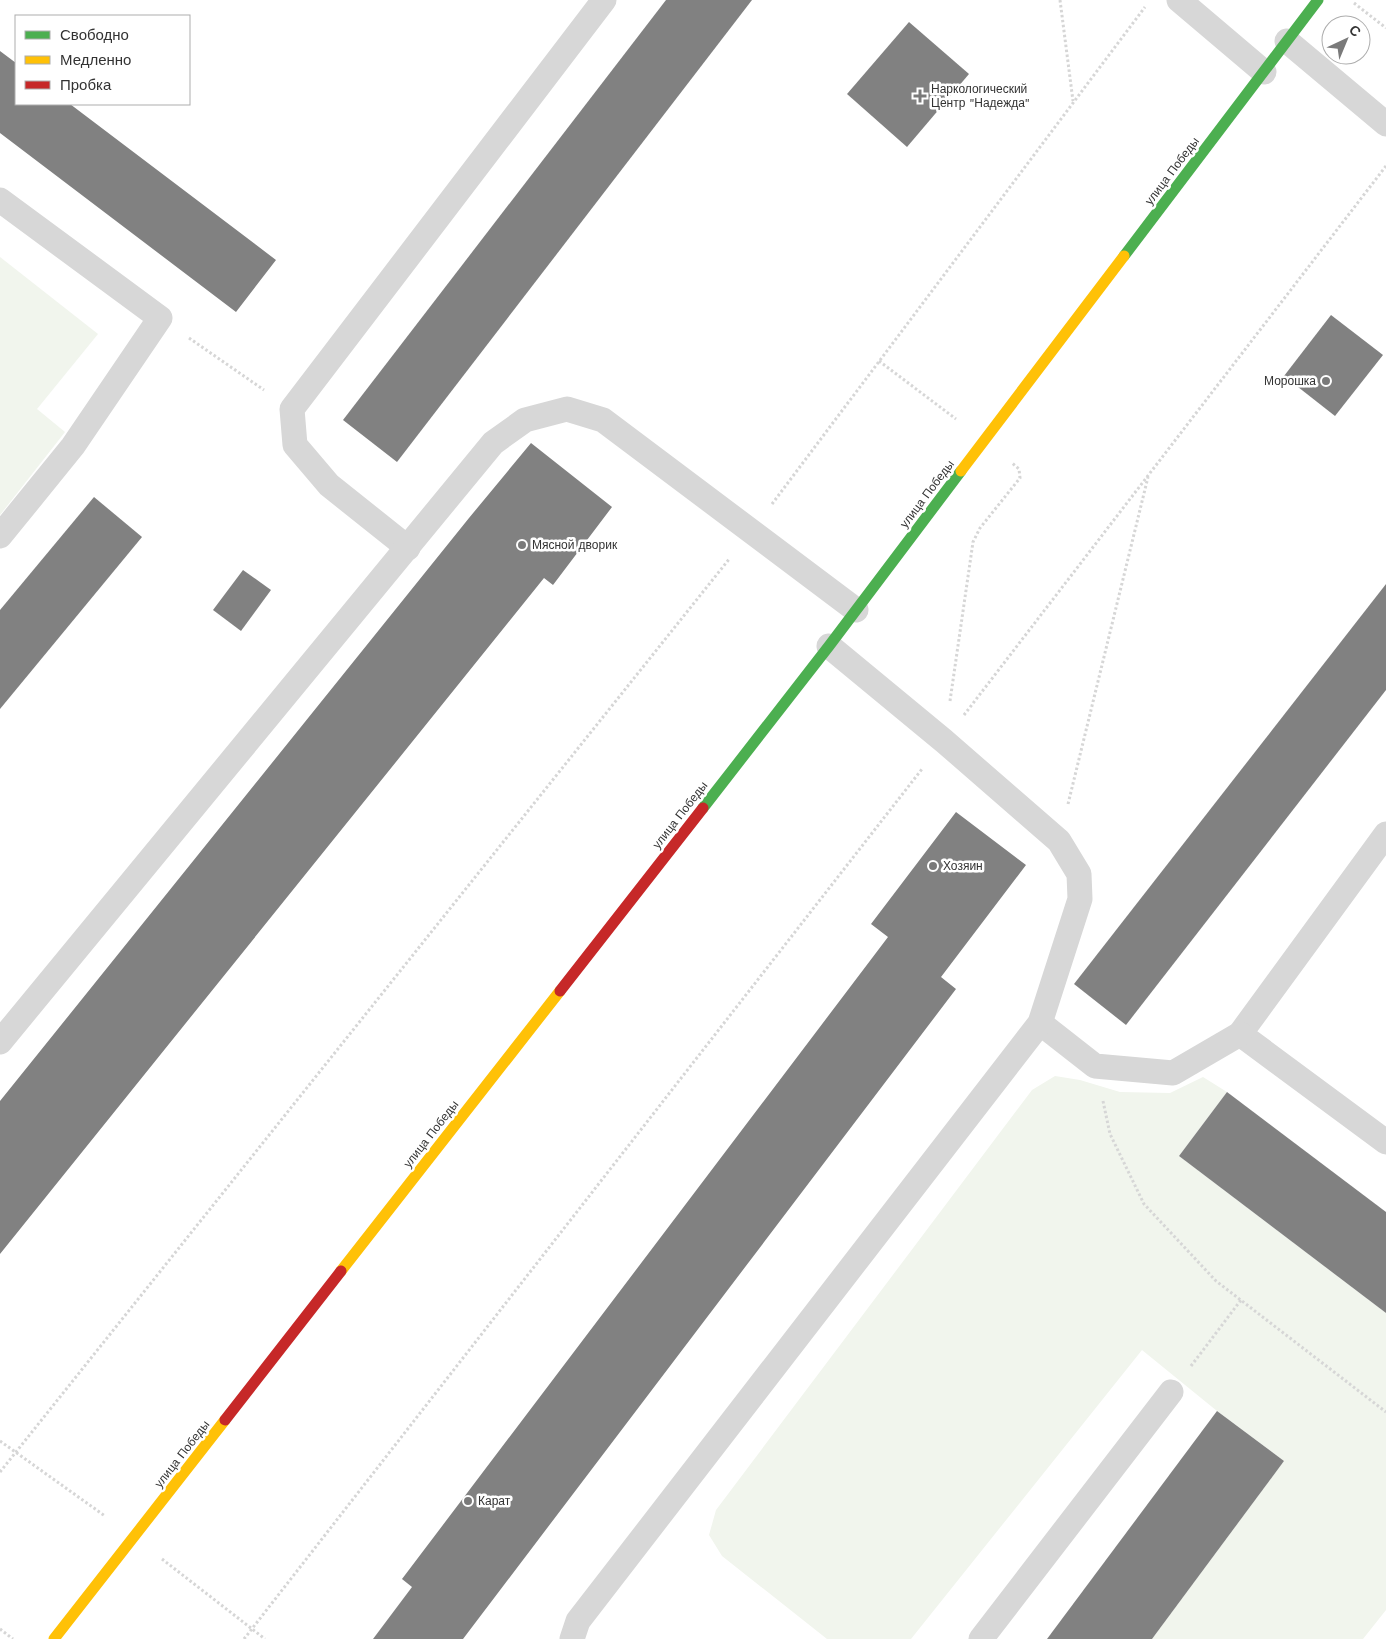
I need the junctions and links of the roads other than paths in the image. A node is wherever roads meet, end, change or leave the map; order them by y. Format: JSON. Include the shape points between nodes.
{"nodes":[{"id":1,"x":604,"y":0,"type":"edge"},
{"id":2,"x":1179,"y":0,"type":"edge"},
{"id":3,"x":1318,"y":0,"type":"edge"},
{"id":4,"x":1287,"y":41,"type":"junction"},
{"id":5,"x":1264,"y":72,"type":"junction"},
{"id":6,"x":1386,"y":124,"type":"edge"},
{"id":7,"x":0,"y":200,"type":"edge"},
{"id":8,"x":0,"y":536,"type":"edge"},
{"id":9,"x":408,"y":548,"type":"junction"},
{"id":10,"x":856,"y":610,"type":"junction"},
{"id":11,"x":829,"y":646,"type":"junction"},
{"id":12,"x":1386,"y":834,"type":"edge"},
{"id":13,"x":1040,"y":1023,"type":"junction"},
{"id":14,"x":1240,"y":1034,"type":"junction"},
{"id":15,"x":0,"y":1042,"type":"edge"},
{"id":16,"x":1386,"y":1142,"type":"edge"},
{"id":17,"x":1171,"y":1392,"type":"road end"},
{"id":18,"x":54,"y":1639,"type":"edge"},
{"id":19,"x":572,"y":1639,"type":"edge"},
{"id":20,"x":981,"y":1639,"type":"edge"}],
"edges":[{"from":1,"to":9,"type":"lane","via":[[292,409],[295,445],[329,485]]},
{"from":2,"to":5,"type":"lane"},
{"from":3,"to":4,"type":"street","name":"улица Победы"},
{"from":4,"to":5,"type":"street","name":"улица Победы"},
{"from":4,"to":6,"type":"lane"},
{"from":5,"to":10,"type":"street","name":"улица Победы"},
{"from":7,"to":8,"type":"lane","via":[[160,318],[73,446]]},
{"from":9,"to":10,"type":"lane","via":[[494,443],[525,420],[567,409],[603,420]]},
{"from":9,"to":15,"type":"lane"},
{"from":10,"to":11,"type":"street","name":"улица Победы"},
{"from":11,"to":13,"type":"lane","via":[[1059,841],[1079,874],[1080,899]]},
{"from":11,"to":18,"type":"street","name":"улица Победы"},
{"from":12,"to":14,"type":"lane"},
{"from":13,"to":14,"type":"lane","via":[[1095,1066],[1173,1073]]},
{"from":13,"to":19,"type":"lane","via":[[578,1621]]},
{"from":14,"to":16,"type":"lane"},
{"from":17,"to":20,"type":"lane"}]}
